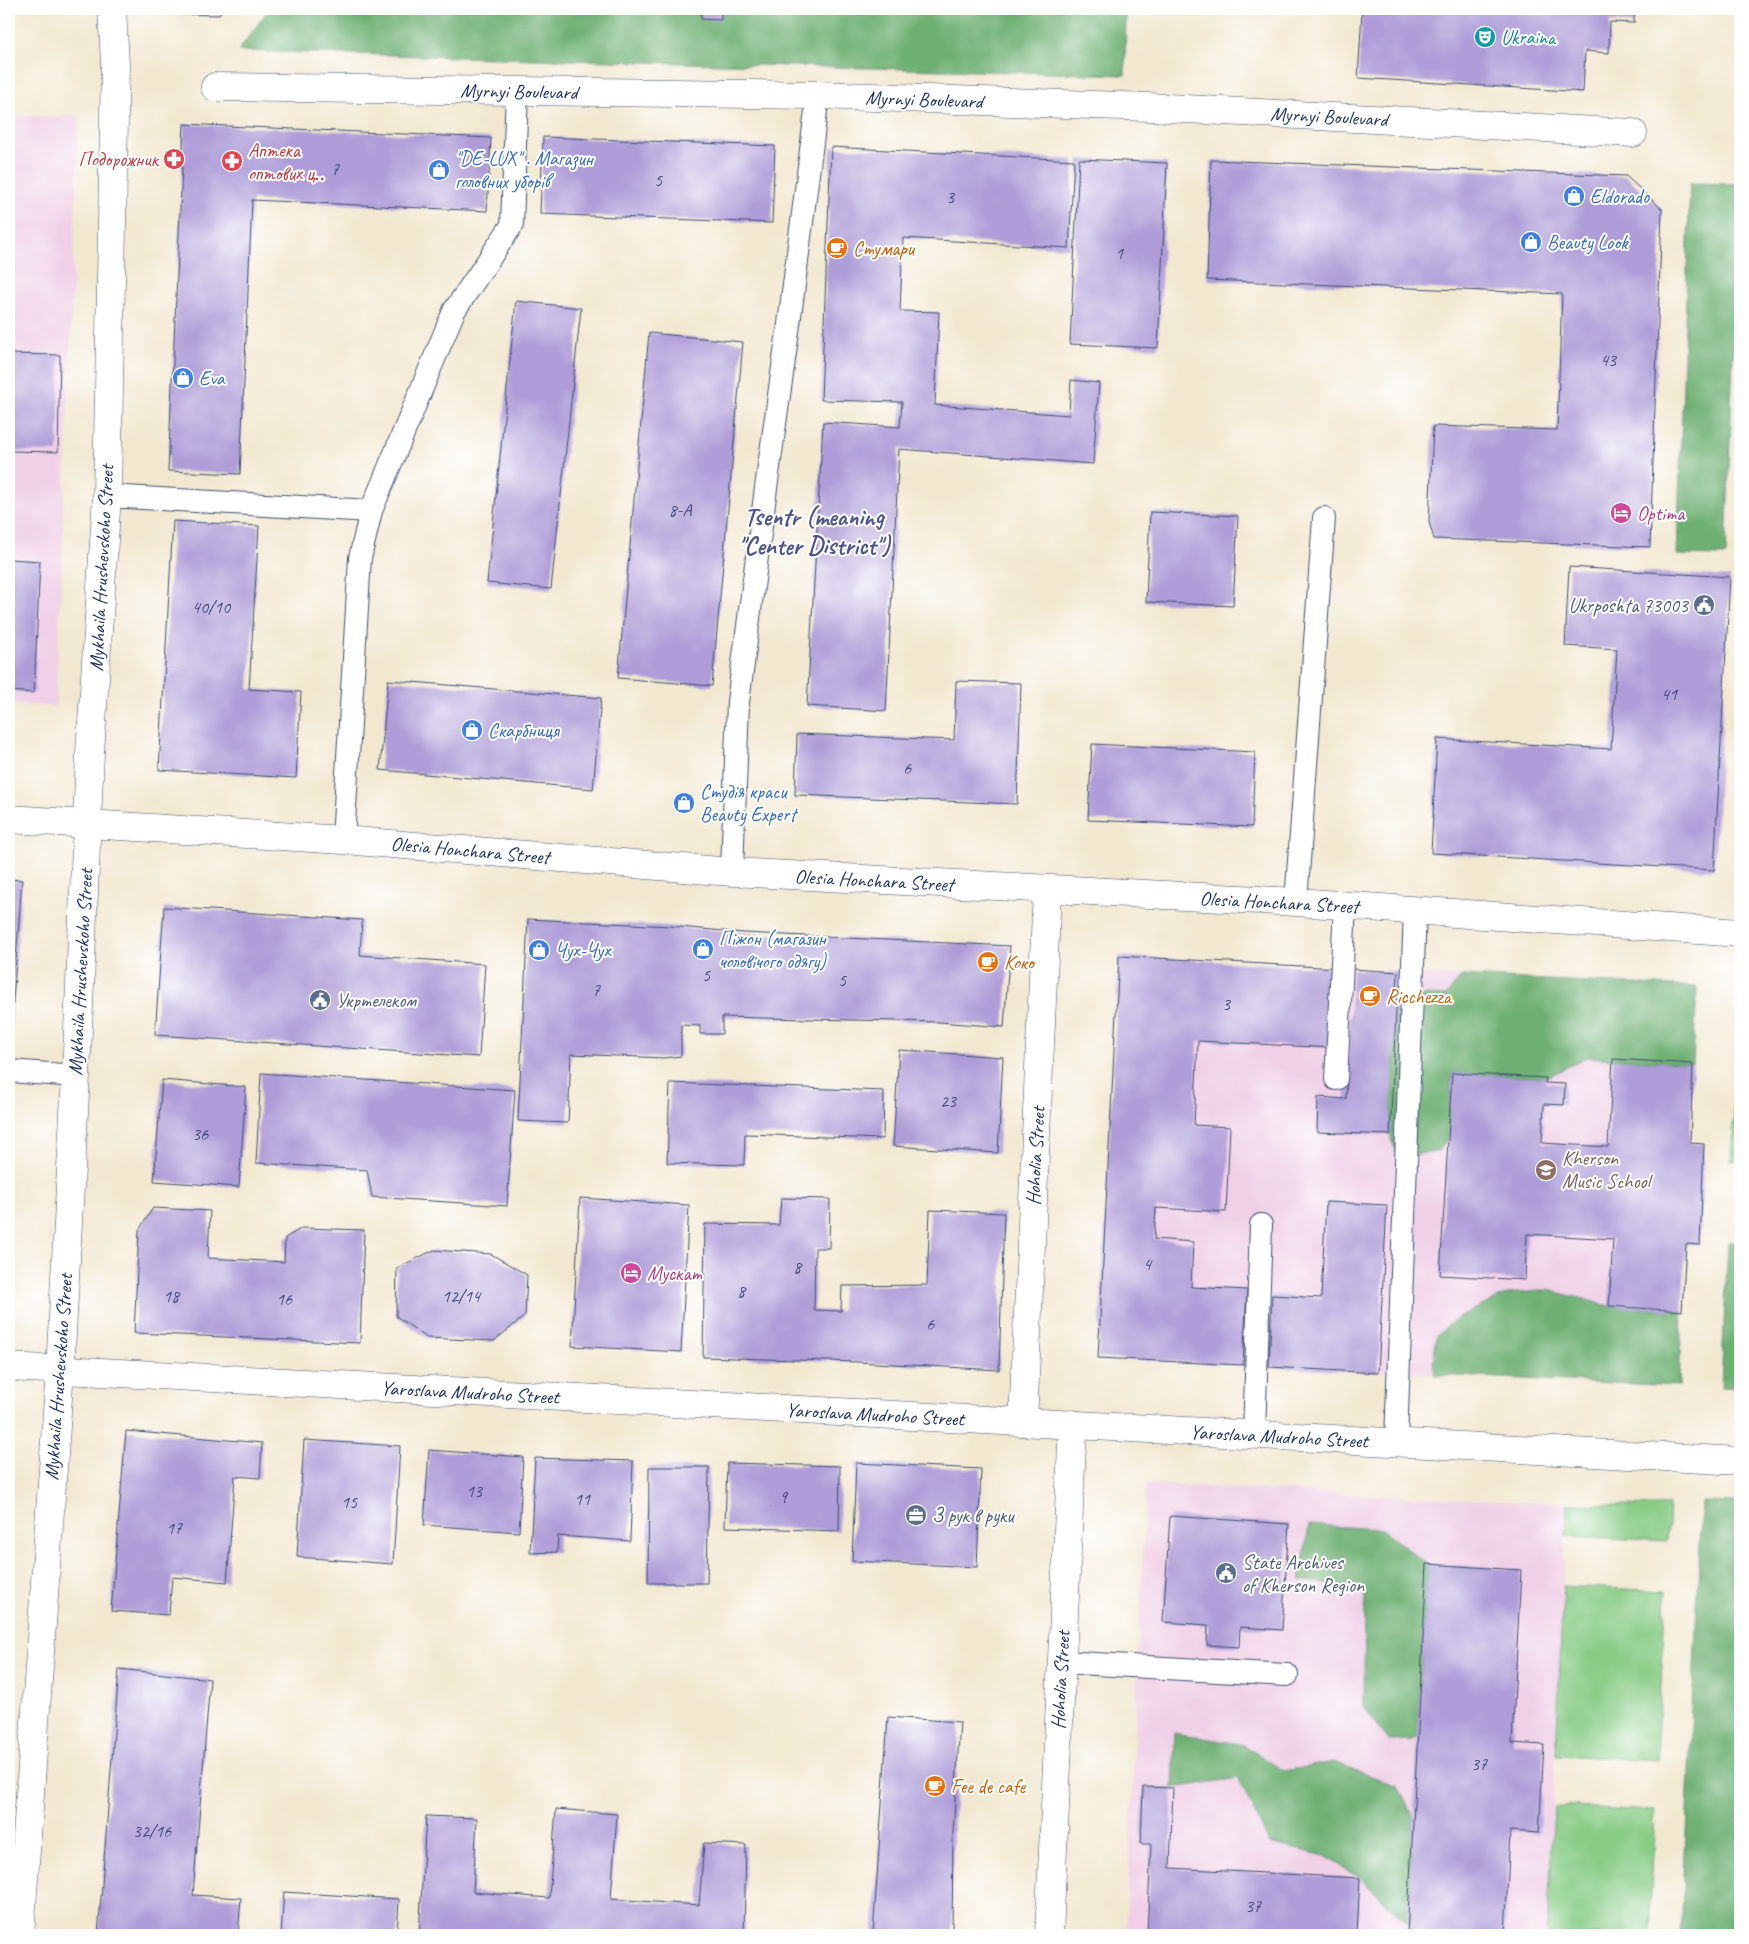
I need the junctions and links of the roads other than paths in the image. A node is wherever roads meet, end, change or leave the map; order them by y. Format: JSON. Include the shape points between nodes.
{"nodes":[{"id":1,"x":112,"y":9,"type":"edge"},
{"id":2,"x":215,"y":87,"type":"dead end"},
{"id":3,"x":516,"y":91,"type":"junction"},
{"id":4,"x":818,"y":95,"type":"junction"},
{"id":5,"x":1633,"y":133,"type":"dead end"},
{"id":6,"x":107,"y":496,"type":"junction"},
{"id":7,"x":370,"y":511,"type":"junction"},
{"id":8,"x":1324,"y":518,"type":"dead end"},
{"id":9,"x":9,"y":819,"type":"edge"},
{"id":10,"x":87,"y":825,"type":"junction"},
{"id":11,"x":343,"y":840,"type":"junction"},
{"id":12,"x":732,"y":872,"type":"junction"},
{"id":13,"x":1047,"y":890,"type":"junction"},
{"id":14,"x":1296,"y":902,"type":"junction"},
{"id":15,"x":1345,"y":906,"type":"junction"},
{"id":16,"x":1415,"y":910,"type":"junction"},
{"id":17,"x":1740,"y":933,"type":"edge"},
{"id":18,"x":9,"y":1070,"type":"edge"},
{"id":19,"x":76,"y":1076,"type":"junction"},
{"id":20,"x":1336,"y":1079,"type":"dead end"},
{"id":21,"x":1261,"y":1225,"type":"dead end"},
{"id":22,"x":9,"y":1367,"type":"edge"},
{"id":23,"x":60,"y":1370,"type":"junction"},
{"id":24,"x":1023,"y":1422,"type":"junction"},
{"id":25,"x":1073,"y":1424,"type":"junction"},
{"id":26,"x":1254,"y":1434,"type":"junction"},
{"id":27,"x":1396,"y":1442,"type":"junction"},
{"id":28,"x":1740,"y":1461,"type":"edge"},
{"id":29,"x":1061,"y":1662,"type":"junction"},
{"id":30,"x":1287,"y":1675,"type":"dead end"},
{"id":31,"x":20,"y":1935,"type":"edge"},
{"id":32,"x":1049,"y":1935,"type":"edge"}],
"edges":[{"from":1,"to":6,"type":"street","name":"Mykhaila Hrushevskoho Street","via":[[115,64]]},
{"from":2,"to":3,"type":"street","name":"Myrnyi Boulevard"},
{"from":3,"to":4,"type":"street","name":"Myrnyi Boulevard"},
{"from":3,"to":7,"type":"lane","via":[[512,225],[454,311]]},
{"from":4,"to":5,"type":"street","name":"Myrnyi Boulevard","via":[[1149,106]]},
{"from":4,"to":12,"type":"lane","via":[[738,702]]},
{"from":6,"to":7,"type":"lane"},
{"from":6,"to":10,"type":"street","name":"Mykhaila Hrushevskoho Street"},
{"from":7,"to":11,"type":"lane","via":[[360,558]]},
{"from":8,"to":14,"type":"lane"},
{"from":9,"to":10,"type":"street","name":"Olesia Honchara Street"},
{"from":10,"to":11,"type":"street","name":"Olesia Honchara Street"},
{"from":10,"to":19,"type":"street","name":"Mykhaila Hrushevskoho Street"},
{"from":11,"to":12,"type":"street","name":"Olesia Honchara Street"},
{"from":12,"to":13,"type":"street","name":"Olesia Honchara Street"},
{"from":13,"to":14,"type":"street","name":"Olesia Honchara Street"},
{"from":13,"to":24,"type":"street","name":"Hoholia Street"},
{"from":14,"to":15,"type":"street","name":"Olesia Honchara Street"},
{"from":15,"to":16,"type":"street","name":"Olesia Honchara Street"},
{"from":15,"to":20,"type":"lane"},
{"from":16,"to":17,"type":"street","name":"Olesia Honchara Street"},
{"from":16,"to":27,"type":"lane"},
{"from":18,"to":19,"type":"lane"},
{"from":19,"to":23,"type":"street","name":"Mykhaila Hrushevskoho Street"},
{"from":21,"to":26,"type":"lane"},
{"from":22,"to":23,"type":"street","name":"Yaroslava Mudroho Street"},
{"from":23,"to":24,"type":"street","name":"Yaroslava Mudroho Street"},
{"from":23,"to":31,"type":"street","name":"Mykhaila Hrushevskoho Street"},
{"from":24,"to":25,"type":"street","name":"Yaroslava Mudroho Street"},
{"from":25,"to":26,"type":"street","name":"Yaroslava Mudroho Street"},
{"from":25,"to":29,"type":"street","name":"Hoholia Street"},
{"from":26,"to":27,"type":"street","name":"Yaroslava Mudroho Street"},
{"from":27,"to":28,"type":"street","name":"Yaroslava Mudroho Street"},
{"from":29,"to":30,"type":"lane"},
{"from":29,"to":32,"type":"street","name":"Hoholia Street"}]}
